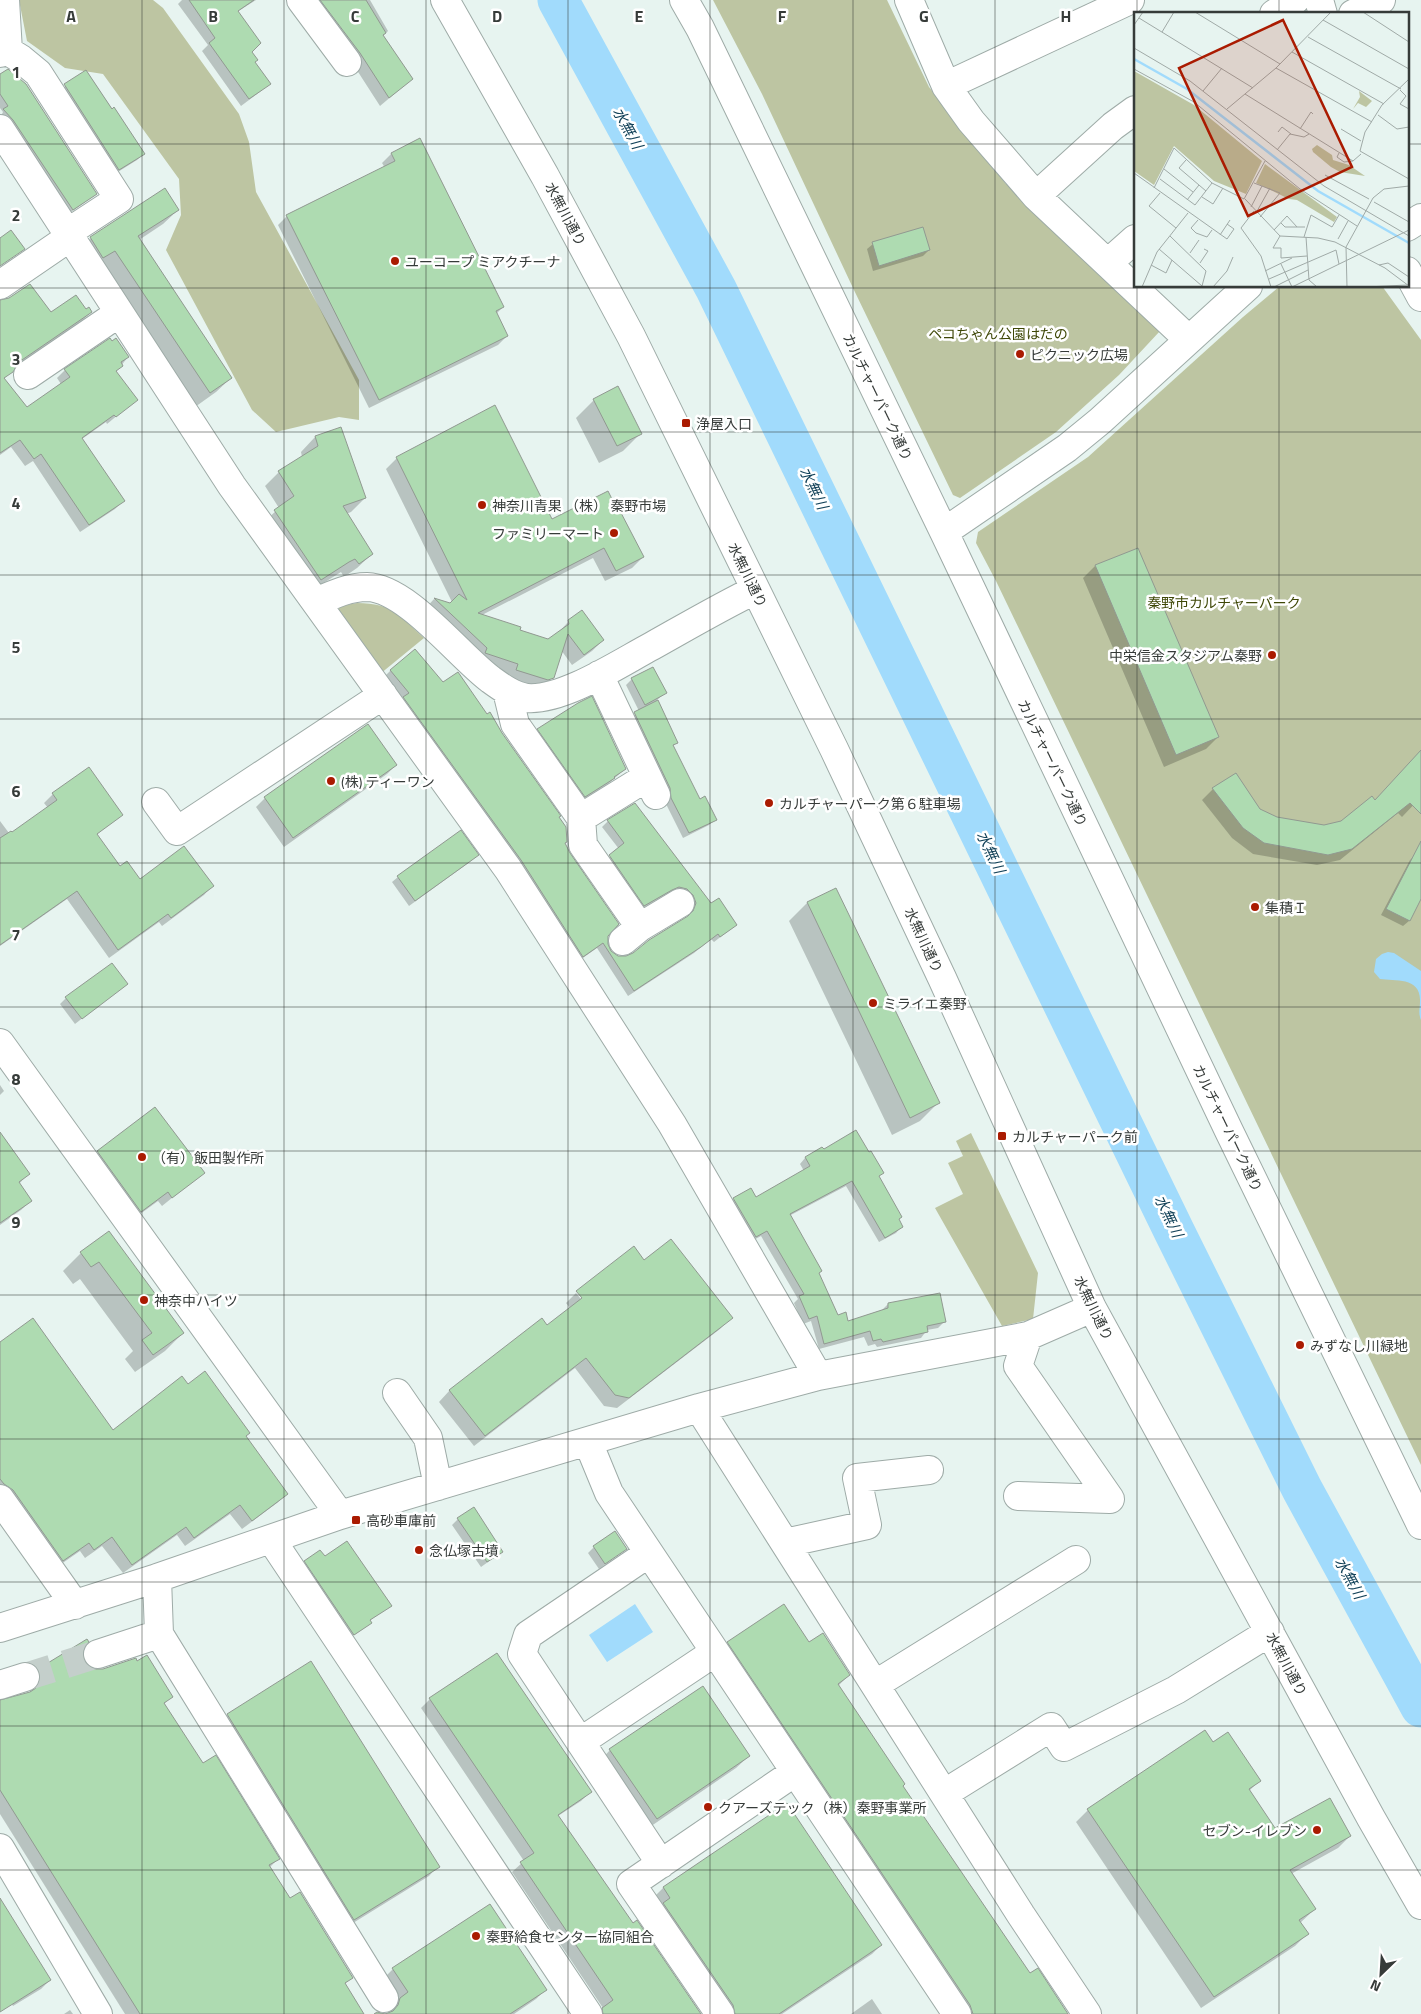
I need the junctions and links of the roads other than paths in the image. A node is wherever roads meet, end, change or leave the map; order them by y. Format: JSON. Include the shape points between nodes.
{"nodes":[{"id":1,"x":5,"y":0,"type":"edge"},
{"id":2,"x":301,"y":0,"type":"edge"},
{"id":3,"x":445,"y":0,"type":"edge"},
{"id":4,"x":684,"y":0,"type":"edge"},
{"id":5,"x":909,"y":0,"type":"edge"},
{"id":6,"x":1130,"y":0,"type":"edge"},
{"id":7,"x":1295,"y":0,"type":"edge"},
{"id":8,"x":1381,"y":0,"type":"edge"},
{"id":9,"x":1277,"y":12,"type":"edge"},
{"id":10,"x":1357,"y":12,"type":"edge"},
{"id":11,"x":4,"y":52,"type":"edge"},
{"id":12,"x":346,"y":62,"type":"dead end"},
{"id":13,"x":946,"y":86,"type":"junction"},
{"id":14,"x":1134,"y":111,"type":"edge"},
{"id":15,"x":0,"y":129,"type":"edge"},
{"id":16,"x":1036,"y":196,"type":"junction"},
{"id":17,"x":1421,"y":218,"type":"edge"},
{"id":18,"x":1408,"y":226,"type":"edge"},
{"id":19,"x":69,"y":235,"type":"junction"},
{"id":20,"x":1134,"y":240,"type":"edge"},
{"id":21,"x":1108,"y":263,"type":"junction"},
{"id":22,"x":0,"y":285,"type":"edge"},
{"id":23,"x":1134,"y":288,"type":"edge"},
{"id":24,"x":1134,"y":288,"type":"edge"},
{"id":25,"x":1246,"y":288,"type":"edge"},
{"id":26,"x":118,"y":312,"type":"junction"},
{"id":27,"x":1188,"y":339,"type":"junction"},
{"id":28,"x":28,"y":375,"type":"dead end"},
{"id":29,"x":944,"y":532,"type":"junction"},
{"id":30,"x":755,"y":590,"type":"junction"},
{"id":31,"x":316,"y":602,"type":"junction"},
{"id":32,"x":599,"y":675,"type":"junction"},
{"id":33,"x":507,"y":691,"type":"junction"},
{"id":34,"x":383,"y":695,"type":"junction"},
{"id":35,"x":156,"y":802,"type":"dead end"},
{"id":36,"x":581,"y":818,"type":"junction"},
{"id":37,"x":680,"y":903,"type":"dead end"},
{"id":38,"x":0,"y":1043,"type":"edge"},
{"id":39,"x":1092,"y":1308,"type":"junction"},
{"id":40,"x":1028,"y":1336,"type":"junction"},
{"id":41,"x":818,"y":1376,"type":"junction"},
{"id":42,"x":397,"y":1393,"type":"dead end"},
{"id":43,"x":699,"y":1408,"type":"junction"},
{"id":44,"x":588,"y":1442,"type":"junction"},
{"id":45,"x":929,"y":1470,"type":"dead end"},
{"id":46,"x":438,"y":1486,"type":"junction"},
{"id":47,"x":1018,"y":1496,"type":"dead end"},
{"id":48,"x":0,"y":1499,"type":"edge"},
{"id":49,"x":340,"y":1515,"type":"junction"},
{"id":50,"x":1421,"y":1525,"type":"edge"},
{"id":51,"x":271,"y":1539,"type":"junction"},
{"id":52,"x":785,"y":1543,"type":"junction"},
{"id":53,"x":649,"y":1553,"type":"junction"},
{"id":54,"x":1076,"y":1560,"type":"dead end"},
{"id":55,"x":157,"y":1578,"type":"junction"},
{"id":56,"x":75,"y":1604,"type":"junction"},
{"id":57,"x":0,"y":1628,"type":"edge"},
{"id":58,"x":1270,"y":1632,"type":"junction"},
{"id":59,"x":159,"y":1634,"type":"junction"},
{"id":60,"x":715,"y":1652,"type":"junction"},
{"id":61,"x":98,"y":1654,"type":"tunnel mouth"},
{"id":62,"x":876,"y":1684,"type":"junction"},
{"id":63,"x":580,"y":1742,"type":"junction"},
{"id":64,"x":795,"y":1772,"type":"junction"},
{"id":65,"x":945,"y":1793,"type":"junction"},
{"id":66,"x":0,"y":1848,"type":"edge"},
{"id":67,"x":661,"y":1864,"type":"junction"},
{"id":68,"x":1421,"y":1905,"type":"edge"},
{"id":69,"x":384,"y":1998,"type":"dead end"},
{"id":70,"x":98,"y":2014,"type":"edge"},
{"id":71,"x":588,"y":2014,"type":"edge"},
{"id":72,"x":720,"y":2014,"type":"edge"},
{"id":73,"x":956,"y":2014,"type":"edge"},
{"id":74,"x":1087,"y":2014,"type":"edge"}],
"edges":[{"from":1,"to":11,"type":"street"},
{"from":2,"to":12,"type":"street"},
{"from":3,"to":30,"type":"street","name":"水無川通り","via":[[631,336]]},
{"from":4,"to":29,"type":"street","name":"カルチャーパーク通り"},
{"from":5,"to":13,"type":"street"},
{"from":6,"to":13,"type":"street"},
{"from":7,"to":9,"type":"street"},
{"from":8,"to":10,"type":"street"},
{"from":11,"to":19,"type":"street","via":[[22,58],[38,74],[119,199]]},
{"from":13,"to":16,"type":"street","via":[[971,121]]},
{"from":14,"to":16,"type":"street"},
{"from":15,"to":19,"type":"street"},
{"from":16,"to":21,"type":"street"},
{"from":17,"to":18,"type":"street"},
{"from":19,"to":22,"type":"street"},
{"from":19,"to":26,"type":"street"},
{"from":20,"to":21,"type":"street"},
{"from":21,"to":23,"type":"street"},
{"from":24,"to":27,"type":"street"},
{"from":25,"to":27,"type":"street"},
{"from":26,"to":28,"type":"street"},
{"from":26,"to":31,"type":"street","via":[[232,486]]},
{"from":27,"to":29,"type":"street","via":[[1067,448]]},
{"from":29,"to":50,"type":"street","name":"カルチャーパーク通り"},
{"from":30,"to":32,"type":"street"},
{"from":30,"to":39,"type":"street","name":"水無川通り","via":[[839,758]]},
{"from":31,"to":33,"type":"street","via":[[346,590],[367,587],[382,590],[408,605]]},
{"from":31,"to":34,"type":"street"},
{"from":32,"to":33,"type":"street","via":[[546,697],[526,698]]},
{"from":32,"to":36,"type":"street","via":[[652,786]]},
{"from":33,"to":36,"type":"street","via":[[515,724]]},
{"from":34,"to":35,"type":"street","via":[[177,832]]},
{"from":34,"to":41,"type":"street","via":[[508,870],[672,1124]]},
{"from":36,"to":37,"type":"street","via":[[583,845],[631,934]]},
{"from":38,"to":49,"type":"street"},
{"from":39,"to":40,"type":"street"},
{"from":39,"to":58,"type":"street","name":"水無川通り"},
{"from":40,"to":41,"type":"street"},
{"from":40,"to":47,"type":"street","via":[[1018,1366],[1116,1506]]},
{"from":41,"to":43,"type":"street"},
{"from":42,"to":46,"type":"street","via":[[428,1438]]},
{"from":43,"to":44,"type":"street"},
{"from":43,"to":52,"type":"street"},
{"from":44,"to":46,"type":"street"},
{"from":44,"to":53,"type":"street","via":[[608,1493]]},
{"from":45,"to":52,"type":"street","via":[[857,1478],[867,1525]]},
{"from":46,"to":49,"type":"street"},
{"from":48,"to":56,"type":"street"},
{"from":49,"to":51,"type":"street"},
{"from":51,"to":55,"type":"street"},
{"from":51,"to":71,"type":"street"},
{"from":52,"to":62,"type":"street"},
{"from":53,"to":60,"type":"street"},
{"from":53,"to":63,"type":"street","via":[[528,1635],[522,1654]]},
{"from":54,"to":62,"type":"street"},
{"from":55,"to":56,"type":"street"},
{"from":55,"to":59,"type":"street"},
{"from":56,"to":57,"type":"street"},
{"from":58,"to":65,"type":"street","via":[[1176,1690],[1064,1747],[1051,1727]]},
{"from":58,"to":68,"type":"street","name":"水無川通り"},
{"from":59,"to":61,"type":"street"},
{"from":59,"to":69,"type":"street"},
{"from":60,"to":63,"type":"street"},
{"from":60,"to":64,"type":"street"},
{"from":62,"to":65,"type":"street"},
{"from":63,"to":67,"type":"street"},
{"from":64,"to":67,"type":"street"},
{"from":64,"to":73,"type":"street"},
{"from":65,"to":74,"type":"street"},
{"from":66,"to":70,"type":"street"},
{"from":67,"to":72,"type":"street","via":[[631,1884]]}]}
